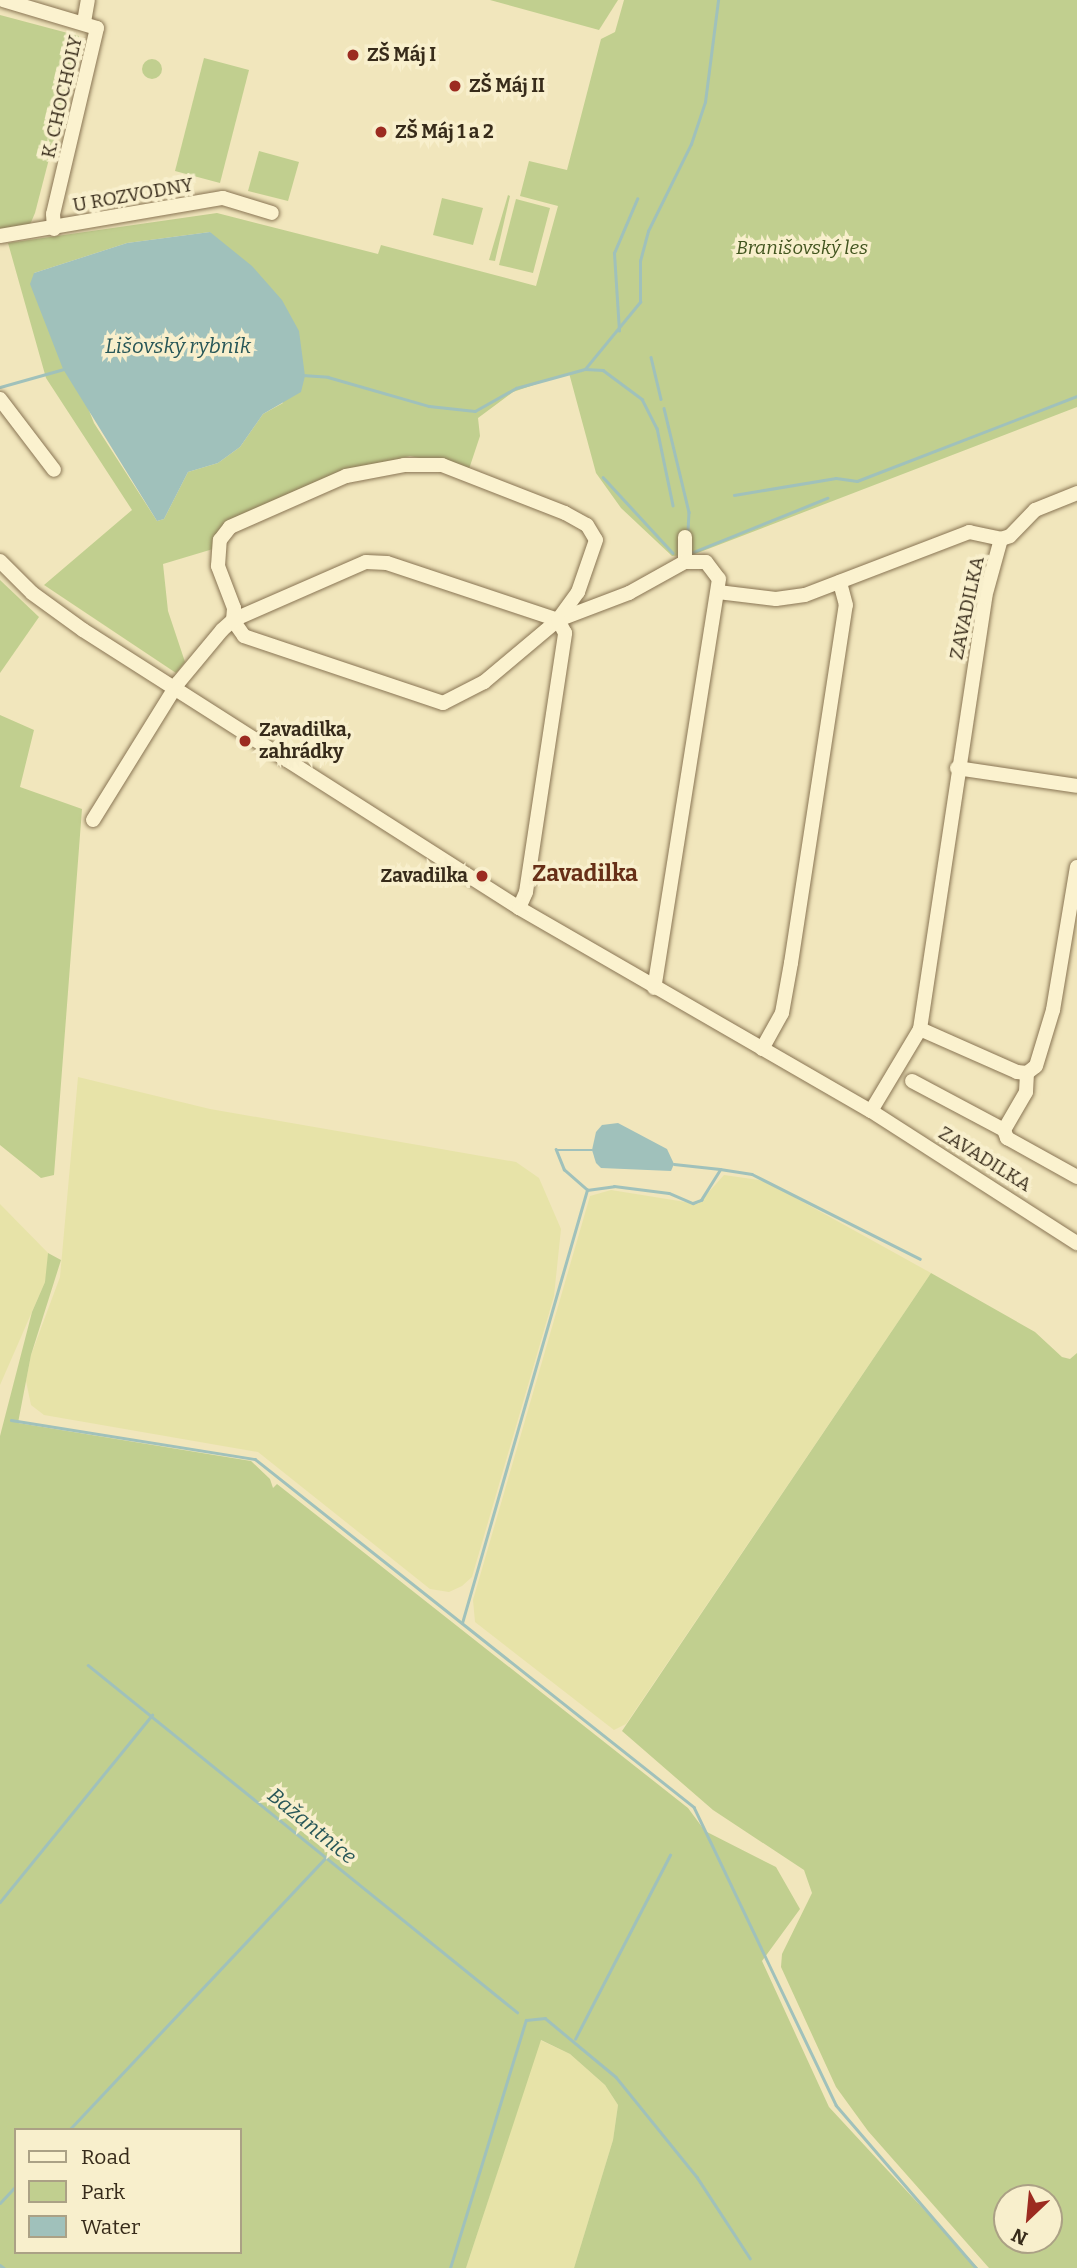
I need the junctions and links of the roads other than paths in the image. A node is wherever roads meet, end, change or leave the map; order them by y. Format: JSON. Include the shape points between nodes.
{"nodes":[{"id":1,"x":3,"y":0,"type":"edge"},
{"id":2,"x":88,"y":0,"type":"edge"},
{"id":3,"x":84,"y":22,"type":"junction"},
{"id":4,"x":272,"y":213,"type":"dead end"},
{"id":5,"x":54,"y":229,"type":"junction"},
{"id":6,"x":0,"y":236,"type":"edge"},
{"id":7,"x":0,"y":399,"type":"edge"},
{"id":8,"x":54,"y":470,"type":"dead end"},
{"id":9,"x":1077,"y":493,"type":"edge"},
{"id":10,"x":685,"y":537,"type":"dead end"},
{"id":11,"x":1001,"y":538,"type":"junction"},
{"id":12,"x":0,"y":561,"type":"edge"},
{"id":13,"x":685,"y":562,"type":"junction"},
{"id":14,"x":840,"y":582,"type":"junction"},
{"id":15,"x":718,"y":592,"type":"junction"},
{"id":16,"x":233,"y":620,"type":"junction"},
{"id":17,"x":558,"y":620,"type":"junction"},
{"id":18,"x":174,"y":689,"type":"junction"},
{"id":19,"x":957,"y":768,"type":"junction"},
{"id":20,"x":1077,"y":786,"type":"edge"},
{"id":21,"x":93,"y":820,"type":"dead end"},
{"id":22,"x":1077,"y":867,"type":"edge"},
{"id":23,"x":519,"y":908,"type":"junction"},
{"id":24,"x":654,"y":988,"type":"junction"},
{"id":25,"x":920,"y":1029,"type":"junction"},
{"id":26,"x":762,"y":1049,"type":"junction"},
{"id":27,"x":1027,"y":1073,"type":"junction"},
{"id":28,"x":912,"y":1081,"type":"dead end"},
{"id":29,"x":871,"y":1111,"type":"junction"},
{"id":30,"x":1004,"y":1130,"type":"junction"},
{"id":31,"x":1077,"y":1177,"type":"edge"},
{"id":32,"x":1077,"y":1243,"type":"edge"}],
"edges":[{"from":1,"to":3,"type":"street","name":"K. CHOCHOLY"},
{"from":2,"to":3,"type":"street"},
{"from":3,"to":5,"type":"street","name":"K. CHOCHOLY","via":[[97,28],[53,214]]},
{"from":4,"to":5,"type":"street","name":"U ROZVODNY","via":[[223,198]]},
{"from":5,"to":6,"type":"street","name":"U ROZVODNY"},
{"from":7,"to":8,"type":"street"},
{"from":9,"to":11,"type":"street","name":"ZAVADILKA","via":[[1035,510],[1010,536]]},
{"from":10,"to":13,"type":"street"},
{"from":11,"to":14,"type":"street","name":"ZAVADILKA","via":[[969,532]]},
{"from":11,"to":19,"type":"street","name":"ZAVADILKA","via":[[985,597]]},
{"from":12,"to":18,"type":"street","name":"ZAVADILKA","via":[[32,593]]},
{"from":13,"to":15,"type":"street","via":[[706,562],[715,569]]},
{"from":13,"to":17,"type":"street","via":[[629,593]]},
{"from":14,"to":15,"type":"street","name":"ZAVADILKA","via":[[776,599]]},
{"from":14,"to":26,"type":"street","via":[[846,605],[782,1013]]},
{"from":15,"to":24,"type":"street"},
{"from":16,"to":17,"type":"street","via":[[376,561]]},
{"from":16,"to":17,"type":"street","via":[[244,636],[443,704],[495,674]]},
{"from":16,"to":17,"type":"street","via":[[234,608],[218,566],[220,540],[230,527],[346,476],[404,465],[442,465],[587,525],[596,540],[591,564]]},
{"from":16,"to":18,"type":"street"},
{"from":17,"to":23,"type":"street","via":[[565,633],[526,892]]},
{"from":18,"to":21,"type":"street"},
{"from":18,"to":23,"type":"street","name":"ZAVADILKA"},
{"from":19,"to":20,"type":"street"},
{"from":19,"to":25,"type":"street","name":"ZAVADILKA"},
{"from":22,"to":27,"type":"street","name":"ZAVADILKA","via":[[1053,1010],[1036,1066]]},
{"from":23,"to":24,"type":"street","name":"ZAVADILKA"},
{"from":24,"to":26,"type":"street","name":"ZAVADILKA"},
{"from":25,"to":27,"type":"street"},
{"from":25,"to":29,"type":"street","name":"ZAVADILKA"},
{"from":26,"to":29,"type":"street","name":"ZAVADILKA"},
{"from":27,"to":30,"type":"street","name":"ZAVADILKA","via":[[1026,1092]]},
{"from":28,"to":30,"type":"street"},
{"from":29,"to":32,"type":"street","name":"ZAVADILKA"},
{"from":30,"to":31,"type":"street","name":"ZAVADILKA","via":[[1007,1138]]}]}
